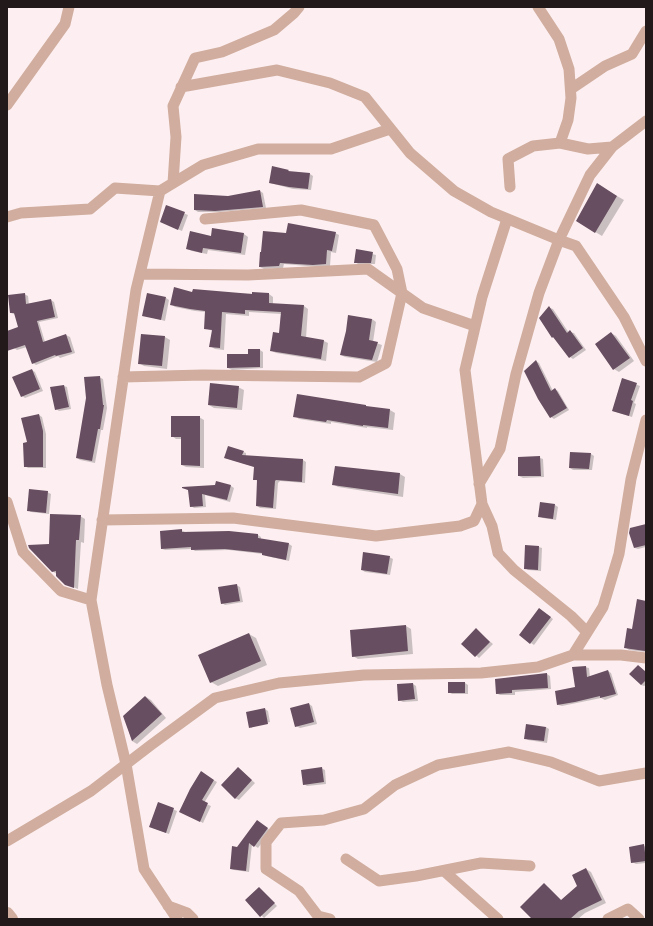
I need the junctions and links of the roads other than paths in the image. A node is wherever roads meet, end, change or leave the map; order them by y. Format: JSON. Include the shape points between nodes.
{"nodes":[{"id":1,"x":69,"y":7,"type":"edge"},
{"id":2,"x":299,"y":7,"type":"edge"},
{"id":3,"x":538,"y":7,"type":"edge"},
{"id":4,"x":646,"y":31,"type":"edge"},
{"id":5,"x":181,"y":87,"type":"junction"},
{"id":6,"x":570,"y":89,"type":"junction"},
{"id":7,"x":7,"y":105,"type":"edge"},
{"id":8,"x":646,"y":121,"type":"edge"},
{"id":9,"x":390,"y":129,"type":"junction"},
{"id":10,"x":560,"y":143,"type":"junction"},
{"id":11,"x":612,"y":147,"type":"junction"},
{"id":12,"x":173,"y":183,"type":"junction"},
{"id":13,"x":510,"y":186,"type":"dead end"},
{"id":14,"x":160,"y":191,"type":"junction"},
{"id":15,"x":7,"y":217,"type":"edge"},
{"id":16,"x":205,"y":219,"type":"dead end"},
{"id":17,"x":508,"y":219,"type":"junction"},
{"id":18,"x":559,"y":240,"type":"junction"},
{"id":19,"x":140,"y":274,"type":"junction"},
{"id":20,"x":402,"y":293,"type":"junction"},
{"id":21,"x":475,"y":326,"type":"junction"},
{"id":22,"x":646,"y":361,"type":"edge"},
{"id":23,"x":123,"y":377,"type":"junction"},
{"id":24,"x":646,"y":420,"type":"edge"},
{"id":25,"x":479,"y":484,"type":"junction"},
{"id":26,"x":7,"y":504,"type":"edge"},
{"id":27,"x":482,"y":504,"type":"junction"},
{"id":28,"x":102,"y":520,"type":"junction"},
{"id":29,"x":91,"y":600,"type":"junction"},
{"id":30,"x":587,"y":632,"type":"junction"},
{"id":31,"x":574,"y":655,"type":"junction"},
{"id":32,"x":646,"y":658,"type":"edge"},
{"id":33,"x":126,"y":764,"type":"junction"},
{"id":34,"x":646,"y":773,"type":"edge"},
{"id":35,"x":7,"y":841,"type":"edge"},
{"id":36,"x":346,"y":859,"type":"dead end"},
{"id":37,"x":530,"y":866,"type":"dead end"},
{"id":38,"x":444,"y":871,"type":"junction"},
{"id":39,"x":168,"y":906,"type":"junction"},
{"id":40,"x":7,"y":914,"type":"edge"},
{"id":41,"x":11,"y":919,"type":"edge"},
{"id":42,"x":177,"y":919,"type":"edge"},
{"id":43,"x":193,"y":919,"type":"edge"},
{"id":44,"x":330,"y":919,"type":"edge"},
{"id":45,"x":498,"y":919,"type":"edge"},
{"id":46,"x":608,"y":919,"type":"edge"},
{"id":47,"x":638,"y":919,"type":"edge"}],
"edges":[{"from":1,"to":7,"type":"street","via":[[65,24]]},
{"from":2,"to":5,"type":"street","via":[[274,30],[222,52],[195,58]]},
{"from":3,"to":6,"type":"street","via":[[559,39],[570,69]]},
{"from":4,"to":6,"type":"street","via":[[632,54],[605,66]]},
{"from":5,"to":9,"type":"street","via":[[277,70],[330,83],[365,97]]},
{"from":5,"to":12,"type":"street","via":[[173,106],[176,137]]},
{"from":6,"to":10,"type":"street","via":[[568,120]]},
{"from":8,"to":11,"type":"street"},
{"from":9,"to":12,"type":"street","via":[[331,149],[258,149],[203,165]]},
{"from":9,"to":17,"type":"street","via":[[410,153],[454,191]]},
{"from":10,"to":11,"type":"street","via":[[588,149]]},
{"from":10,"to":13,"type":"street","via":[[532,146],[508,159]]},
{"from":11,"to":18,"type":"street","via":[[590,175]]},
{"from":12,"to":14,"type":"street"},
{"from":14,"to":15,"type":"street","via":[[115,188],[90,209],[21,213]]},
{"from":14,"to":19,"type":"street"},
{"from":16,"to":20,"type":"street","via":[[302,210],[374,225],[397,269]]},
{"from":17,"to":18,"type":"street"},
{"from":17,"to":21,"type":"street"},
{"from":18,"to":22,"type":"street","via":[[576,246],[624,317]]},
{"from":18,"to":25,"type":"street","via":[[539,293],[516,374],[500,449]]},
{"from":19,"to":20,"type":"street","via":[[248,275],[368,269]]},
{"from":19,"to":23,"type":"street"},
{"from":20,"to":21,"type":"street","via":[[423,308]]},
{"from":20,"to":23,"type":"street","via":[[386,364],[359,377]]},
{"from":21,"to":25,"type":"street","via":[[465,370]]},
{"from":23,"to":28,"type":"street"},
{"from":24,"to":30,"type":"street","via":[[631,479],[619,554],[603,607]]},
{"from":25,"to":27,"type":"street"},
{"from":26,"to":29,"type":"street","via":[[22,552],[61,591]]},
{"from":27,"to":28,"type":"street","via":[[474,521],[460,526],[376,536],[233,518]]},
{"from":27,"to":30,"type":"street","via":[[492,526],[498,553],[514,570],[542,591]]},
{"from":28,"to":29,"type":"street"},
{"from":29,"to":33,"type":"street","via":[[107,685]]},
{"from":30,"to":31,"type":"street"},
{"from":31,"to":32,"type":"street"},
{"from":31,"to":33,"type":"street","via":[[538,667],[481,673],[364,675],[279,683],[215,698]]},
{"from":33,"to":35,"type":"street","via":[[91,791]]},
{"from":33,"to":39,"type":"street","via":[[144,869]]},
{"from":34,"to":44,"type":"street","via":[[599,781],[551,762],[509,752],[438,765],[395,785],[364,808],[324,820],[281,823],[266,842],[266,869],[299,891],[318,916]]},
{"from":36,"to":38,"type":"street","via":[[379,881]]},
{"from":37,"to":38,"type":"street","via":[[481,863]]},
{"from":38,"to":45,"type":"street"},
{"from":39,"to":42,"type":"street"},
{"from":39,"to":43,"type":"street"},
{"from":40,"to":41,"type":"street"},
{"from":46,"to":47,"type":"street","via":[[628,909]]}]}
